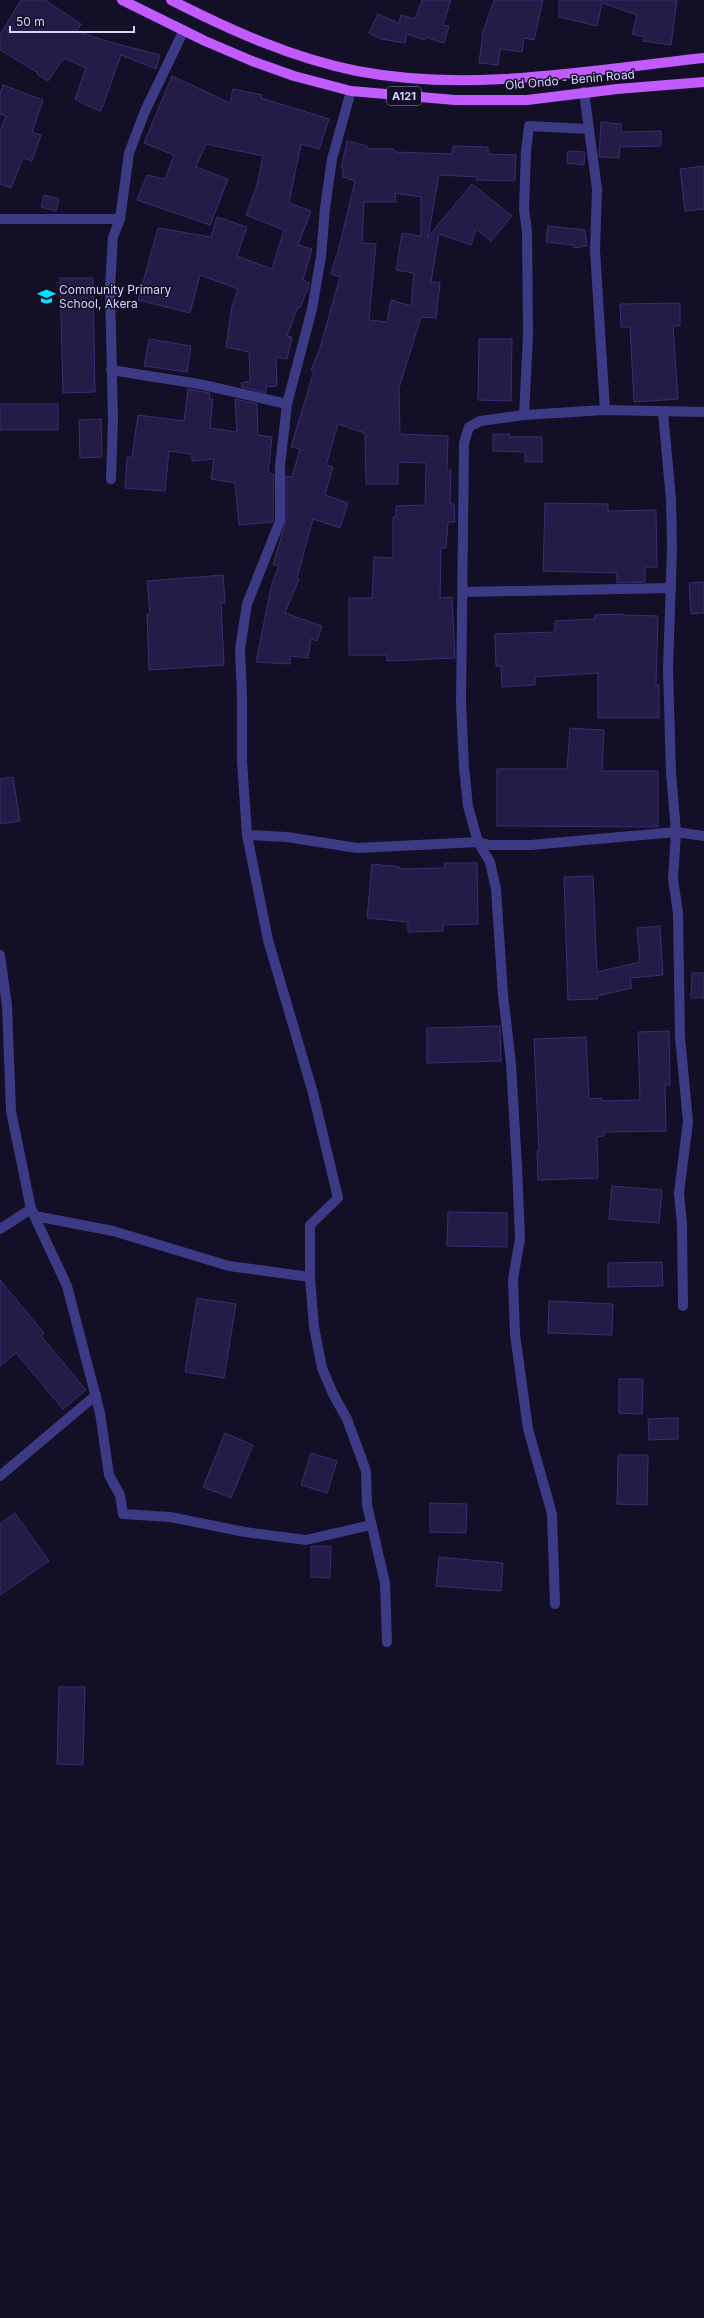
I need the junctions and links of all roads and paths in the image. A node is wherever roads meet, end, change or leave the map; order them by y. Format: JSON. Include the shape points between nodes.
{"nodes":[{"id":1,"x":122,"y":0,"type":"edge"},
{"id":2,"x":171,"y":0,"type":"edge"},
{"id":3,"x":184,"y":30,"type":"junction"},
{"id":4,"x":704,"y":58,"type":"edge"},
{"id":5,"x":704,"y":82,"type":"edge"},
{"id":6,"x":350,"y":91,"type":"junction"},
{"id":7,"x":584,"y":92,"type":"junction"},
{"id":8,"x":589,"y":129,"type":"junction"},
{"id":9,"x":0,"y":219,"type":"edge"},
{"id":10,"x":120,"y":219,"type":"junction"},
{"id":11,"x":111,"y":370,"type":"junction"},
{"id":12,"x":287,"y":404,"type":"junction"},
{"id":13,"x":605,"y":410,"type":"junction"},
{"id":14,"x":663,"y":412,"type":"junction"},
{"id":15,"x":704,"y":412,"type":"edge"},
{"id":16,"x":524,"y":415,"type":"junction"},
{"id":17,"x":111,"y":479,"type":"dead end"},
{"id":18,"x":671,"y":588,"type":"junction"},
{"id":19,"x":463,"y":592,"type":"junction"},
{"id":20,"x":676,"y":832,"type":"junction"},
{"id":21,"x":247,"y":835,"type":"junction"},
{"id":22,"x":704,"y":836,"type":"edge"},
{"id":23,"x":478,"y":842,"type":"junction"},
{"id":24,"x":0,"y":955,"type":"edge"},
{"id":25,"x":31,"y":1208,"type":"junction"},
{"id":26,"x":0,"y":1229,"type":"edge"},
{"id":27,"x":310,"y":1277,"type":"junction"},
{"id":28,"x":683,"y":1306,"type":"dead end"},
{"id":29,"x":96,"y":1395,"type":"junction"},
{"id":30,"x":0,"y":1476,"type":"edge"},
{"id":31,"x":371,"y":1525,"type":"junction"},
{"id":32,"x":555,"y":1604,"type":"dead end"},
{"id":33,"x":387,"y":1642,"type":"dead end"}],
"edges":[{"from":1,"to":3,"type":"main road","name":"Old Ondo - Benin Road","number":"A121"},
{"from":2,"to":4,"type":"main road","name":"Old Ondo - Benin Road","number":"A121","via":[[226,28],[283,50],[358,71],[419,80],[535,76]]},
{"from":3,"to":6,"type":"main road","name":"Old Ondo - Benin Road","number":"A121","via":[[205,42],[294,76]]},
{"from":3,"to":10,"type":"street","via":[[145,112],[129,153]]},
{"from":5,"to":7,"type":"main road","name":"Old Ondo - Benin Road","number":"A121"},
{"from":6,"to":7,"type":"main road","name":"Old Ondo - Benin Road","number":"A121","via":[[455,100],[527,100]]},
{"from":6,"to":12,"type":"street","via":[[332,159],[324,208],[321,257],[312,309]]},
{"from":7,"to":8,"type":"street"},
{"from":8,"to":13,"type":"street","via":[[597,189],[594,250]]},
{"from":8,"to":16,"type":"street","via":[[529,126],[524,209],[527,232],[528,327]]},
{"from":9,"to":10,"type":"street"},
{"from":10,"to":11,"type":"street","via":[[113,238],[110,288]]},
{"from":11,"to":12,"type":"street","via":[[199,384]]},
{"from":11,"to":17,"type":"street"},
{"from":12,"to":21,"type":"street","via":[[280,466],[280,521],[247,604],[240,649],[242,761]]},
{"from":13,"to":14,"type":"street"},
{"from":13,"to":16,"type":"street"},
{"from":14,"to":15,"type":"street"},
{"from":14,"to":18,"type":"street","via":[[671,500]]},
{"from":16,"to":19,"type":"street","via":[[480,421],[469,428],[464,443],[463,461]]},
{"from":18,"to":19,"type":"street"},
{"from":18,"to":20,"type":"street","via":[[668,669],[671,773]]},
{"from":19,"to":23,"type":"street","via":[[461,702],[464,767],[468,806]]},
{"from":20,"to":22,"type":"street"},
{"from":20,"to":23,"type":"street","via":[[531,845],[490,845]]},
{"from":20,"to":28,"type":"street","via":[[673,879],[678,913],[680,1037],[688,1122],[679,1194]]},
{"from":21,"to":23,"type":"street","via":[[287,837],[357,848]]},
{"from":21,"to":27,"type":"street","via":[[268,940],[313,1093],[338,1198],[310,1226]]},
{"from":23,"to":32,"type":"street","via":[[490,862],[496,889],[517,1167],[520,1239],[513,1279],[515,1334],[528,1429],[552,1514]]},
{"from":24,"to":25,"type":"street","via":[[7,1006],[11,1111]]},
{"from":25,"to":26,"type":"street"},
{"from":25,"to":27,"type":"street","via":[[35,1216],[113,1231],[230,1266]]},
{"from":25,"to":29,"type":"street","via":[[67,1286]]},
{"from":27,"to":31,"type":"street","via":[[314,1327],[322,1368],[333,1394],[348,1419],[366,1471],[367,1505]]},
{"from":29,"to":30,"type":"street"},
{"from":29,"to":31,"type":"street","via":[[109,1475],[120,1495],[123,1514],[170,1517],[245,1532],[306,1540]]},
{"from":31,"to":33,"type":"street","via":[[385,1583]]}]}
